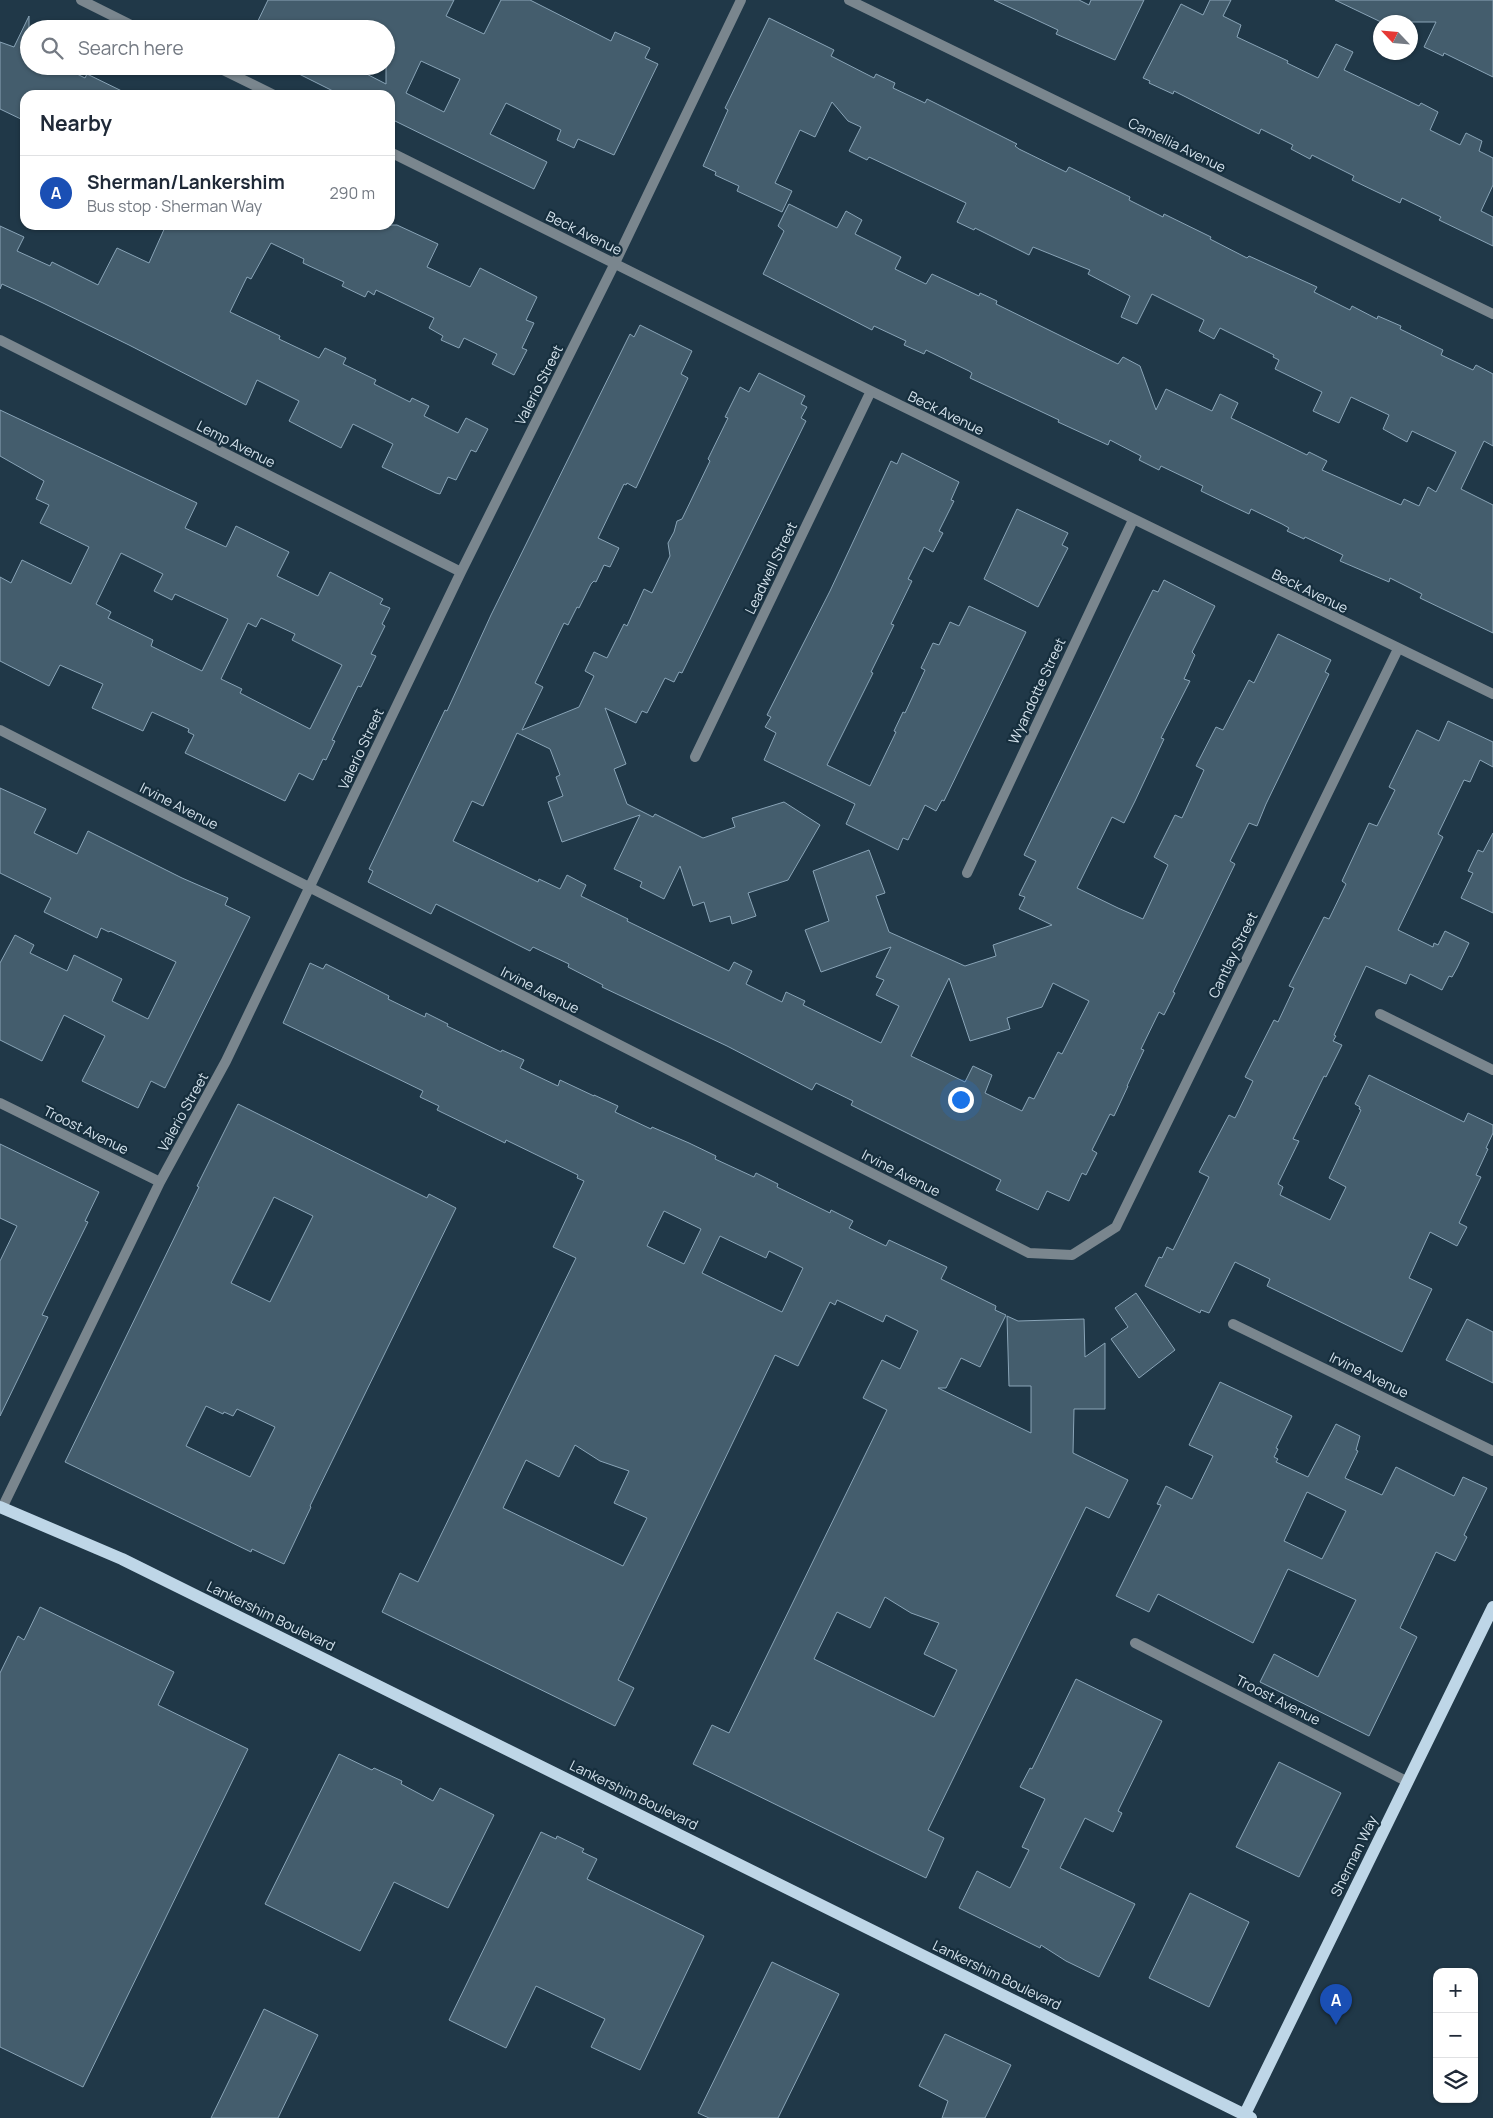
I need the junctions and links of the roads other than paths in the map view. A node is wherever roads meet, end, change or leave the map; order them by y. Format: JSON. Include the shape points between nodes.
{"nodes":[{"id":1,"x":81,"y":0,"type":"edge"},
{"id":2,"x":741,"y":0,"type":"edge"},
{"id":3,"x":849,"y":0,"type":"edge"},
{"id":4,"x":121,"y":20,"type":"edge"},
{"id":5,"x":234,"y":75,"type":"edge"},
{"id":6,"x":264,"y":90,"type":"edge"},
{"id":7,"x":395,"y":154,"type":"edge"},
{"id":8,"x":615,"y":263,"type":"junction"},
{"id":9,"x":1493,"y":314,"type":"edge"},
{"id":10,"x":0,"y":340,"type":"edge"},
{"id":11,"x":871,"y":391,"type":"junction"},
{"id":12,"x":1133,"y":520,"type":"junction"},
{"id":13,"x":461,"y":572,"type":"junction"},
{"id":14,"x":1398,"y":649,"type":"junction"},
{"id":15,"x":1493,"y":694,"type":"edge"},
{"id":16,"x":0,"y":730,"type":"edge"},
{"id":17,"x":695,"y":757,"type":"dead end"},
{"id":18,"x":967,"y":873,"type":"dead end"},
{"id":19,"x":310,"y":889,"type":"junction"},
{"id":20,"x":1380,"y":1014,"type":"dead end"},
{"id":21,"x":1493,"y":1070,"type":"edge"},
{"id":22,"x":0,"y":1103,"type":"edge"},
{"id":23,"x":160,"y":1182,"type":"junction"},
{"id":24,"x":1072,"y":1255,"type":"joint"},
{"id":25,"x":1233,"y":1324,"type":"dead end"},
{"id":26,"x":1493,"y":1451,"type":"edge"},
{"id":27,"x":1,"y":1507,"type":"edge"},
{"id":28,"x":1493,"y":1607,"type":"edge"},
{"id":29,"x":1135,"y":1643,"type":"dead end"},
{"id":30,"x":1408,"y":1782,"type":"junction"},
{"id":31,"x":1246,"y":2117,"type":"edge"}],
"edges":[{"from":1,"to":4,"type":"street"},
{"from":2,"to":8,"type":"street","name":"Valerio Street"},
{"from":3,"to":9,"type":"street","name":"Camellia Avenue"},
{"from":5,"to":6,"type":"street"},
{"from":7,"to":8,"type":"street","name":"Beck Avenue"},
{"from":8,"to":11,"type":"street","name":"Beck Avenue"},
{"from":8,"to":13,"type":"street","name":"Valerio Street"},
{"from":10,"to":13,"type":"street","name":"Lemp Avenue"},
{"from":11,"to":12,"type":"street","name":"Beck Avenue"},
{"from":11,"to":17,"type":"street","name":"Leadwell Street"},
{"from":12,"to":14,"type":"street","name":"Beck Avenue"},
{"from":12,"to":18,"type":"street","name":"Wyandotte Street"},
{"from":13,"to":19,"type":"street","name":"Valerio Street"},
{"from":14,"to":15,"type":"street","name":"Beck Avenue"},
{"from":14,"to":24,"type":"street","name":"Cantlay Street","via":[[1116,1227]]},
{"from":16,"to":19,"type":"street","name":"Irvine Avenue"},
{"from":19,"to":23,"type":"street","name":"Valerio Street","via":[[226,1061]]},
{"from":19,"to":24,"type":"street","name":"Irvine Avenue","via":[[1029,1253]]},
{"from":20,"to":21,"type":"street"},
{"from":22,"to":23,"type":"street","name":"Troost Avenue"},
{"from":23,"to":27,"type":"street","name":"Valerio Street"},
{"from":25,"to":26,"type":"street","name":"Irvine Avenue"},
{"from":27,"to":31,"type":"main road","name":"Lankershim Boulevard","via":[[130,1562]]},
{"from":28,"to":30,"type":"main road","name":"Sherman Way"},
{"from":29,"to":30,"type":"street","name":"Troost Avenue"},
{"from":30,"to":31,"type":"main road","name":"Sherman Way"}]}
